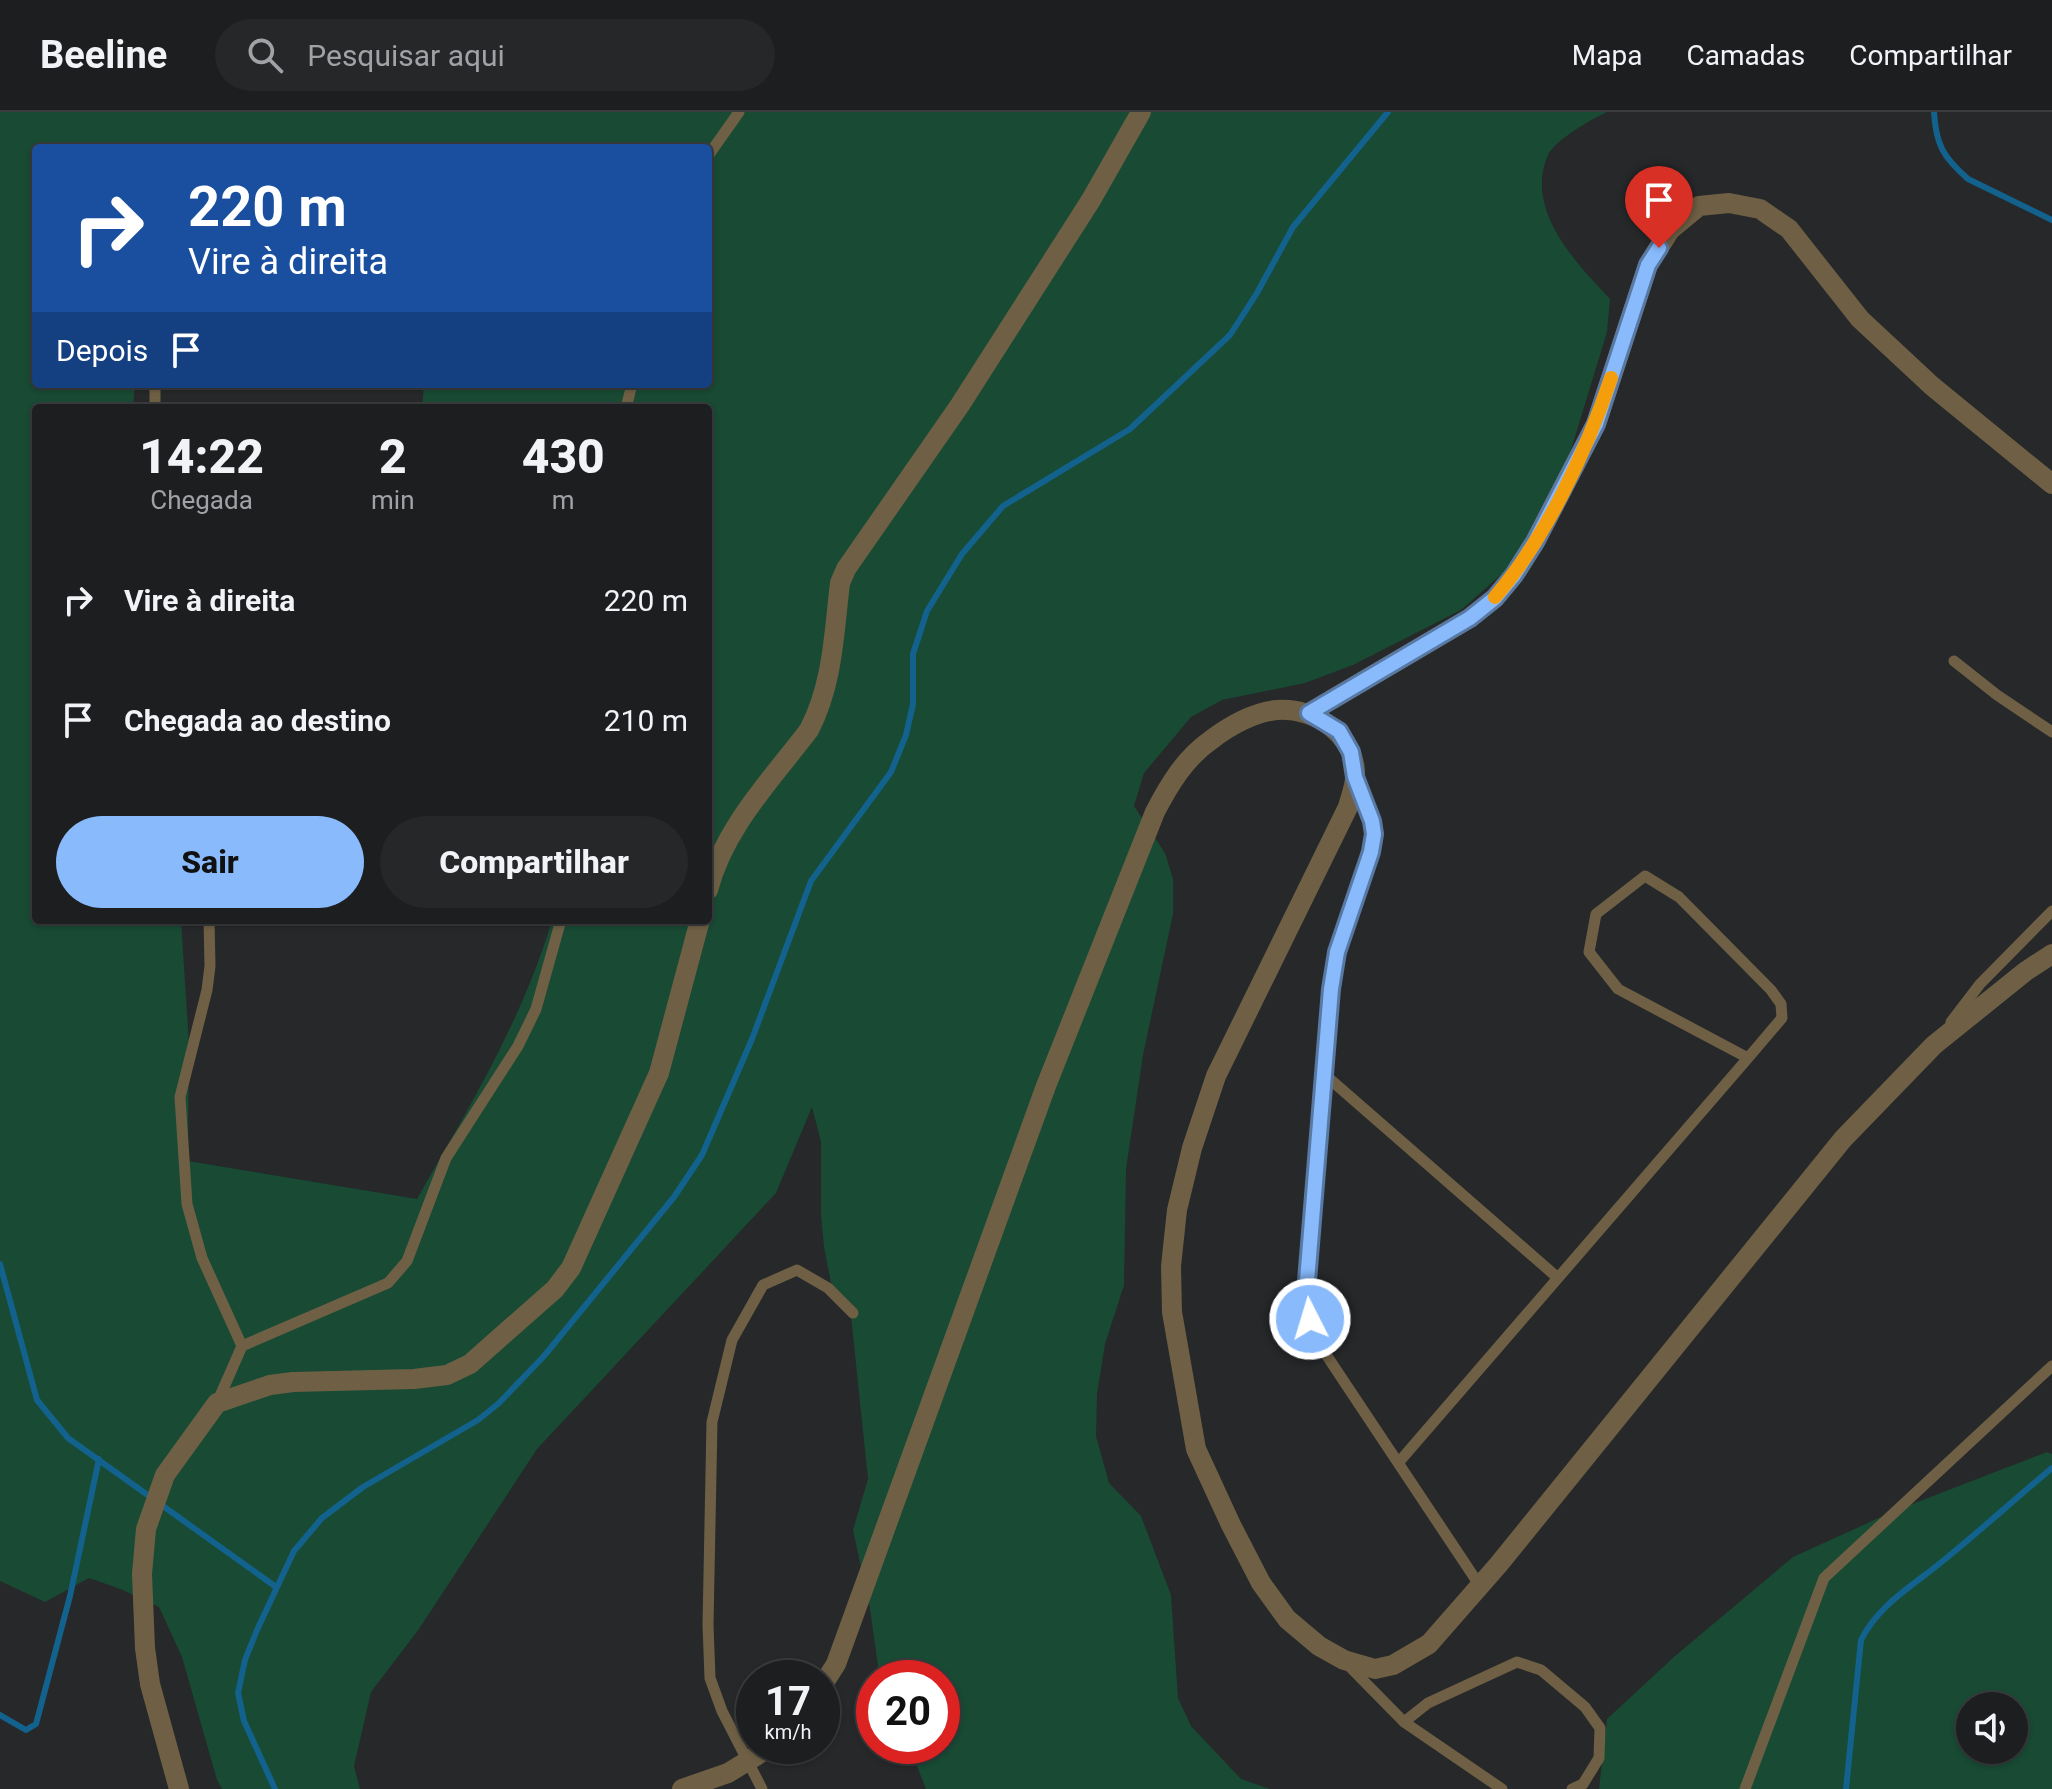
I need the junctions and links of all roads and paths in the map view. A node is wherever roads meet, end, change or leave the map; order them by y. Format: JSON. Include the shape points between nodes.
{"nodes":[{"id":1,"x":739,"y":112,"type":"edge"},
{"id":2,"x":1141,"y":112,"type":"edge"},
{"id":3,"x":712,"y":150,"type":"edge"},
{"id":4,"x":2052,"y":484,"type":"edge"},
{"id":5,"x":1954,"y":661,"type":"dead end"},
{"id":6,"x":1309,"y":713,"type":"junction"},
{"id":7,"x":2052,"y":732,"type":"edge"},
{"id":8,"x":1355,"y":777,"type":"junction"},
{"id":9,"x":712,"y":878,"type":"edge"},
{"id":10,"x":2052,"y":911,"type":"edge"},
{"id":11,"x":209,"y":924,"type":"edge"},
{"id":12,"x":560,"y":924,"type":"edge"},
{"id":13,"x":699,"y":924,"type":"edge"},
{"id":14,"x":2052,"y":954,"type":"edge"},
{"id":15,"x":1934,"y":1045,"type":"junction"},
{"id":16,"x":1748,"y":1058,"type":"junction"},
{"id":17,"x":1324,"y":1074,"type":"junction"},
{"id":18,"x":1558,"y":1278,"type":"junction"},
{"id":19,"x":853,"y":1313,"type":"dead end"},
{"id":20,"x":242,"y":1346,"type":"junction"},
{"id":21,"x":2052,"y":1366,"type":"edge"},
{"id":22,"x":217,"y":1403,"type":"junction"},
{"id":23,"x":1399,"y":1462,"type":"junction"},
{"id":24,"x":1480,"y":1586,"type":"junction"},
{"id":25,"x":837,"y":1660,"type":"edge"},
{"id":26,"x":1344,"y":1660,"type":"junction"},
{"id":27,"x":1404,"y":1722,"type":"junction"},
{"id":28,"x":736,"y":1739,"type":"edge"},
{"id":29,"x":742,"y":1764,"type":"edge"},
{"id":30,"x":749,"y":1764,"type":"edge"},
{"id":31,"x":179,"y":1789,"type":"edge"},
{"id":32,"x":682,"y":1789,"type":"edge"},
{"id":33,"x":762,"y":1789,"type":"edge"},
{"id":34,"x":1502,"y":1789,"type":"edge"},
{"id":35,"x":1572,"y":1789,"type":"edge"},
{"id":36,"x":1745,"y":1789,"type":"edge"}],
"edges":[{"from":1,"to":3,"type":"lane"},
{"from":2,"to":9,"type":"street","via":[[968,392],[846,569],[823,701],[809,730],[736,826]]},
{"from":4,"to":6,"type":"street","via":[[1860,319],[1789,229],[1760,209],[1729,203],[1699,206],[1670,230],[1648,265],[1596,424],[1514,575],[1470,618]]},
{"from":5,"to":7,"type":"lane"},
{"from":6,"to":8,"type":"street","via":[[1339,731],[1351,752]]},
{"from":6,"to":25,"type":"street","via":[[1277,710],[1246,719],[1209,741],[1174,776],[1155,812],[1046,1086]]},
{"from":8,"to":17,"type":"lane","via":[[1374,834],[1337,952]]},
{"from":8,"to":26,"type":"street","via":[[1348,807],[1216,1076],[1177,1210],[1171,1266],[1172,1312],[1196,1449],[1261,1583],[1287,1619]]},
{"from":10,"to":15,"type":"lane","via":[[1980,984]]},
{"from":11,"to":20,"type":"lane","via":[[207,990],[180,1097],[187,1204],[202,1258]]},
{"from":12,"to":20,"type":"lane","via":[[536,1009],[446,1158],[407,1261],[388,1283]]},
{"from":13,"to":22,"type":"street","via":[[659,1073],[571,1268],[555,1289],[470,1364],[447,1375],[282,1383]]},
{"from":14,"to":15,"type":"street"},
{"from":15,"to":24,"type":"street","via":[[1843,1139]]},
{"from":16,"to":16,"type":"lane","via":[[1782,1018],[1781,1004],[1679,897],[1645,876],[1596,914],[1589,952],[1618,989]]},
{"from":16,"to":18,"type":"lane"},
{"from":17,"to":18,"type":"lane"},
{"from":17,"to":23,"type":"lane","via":[[1306,1293],[1310,1319],[1327,1356]]},
{"from":18,"to":23,"type":"lane"},
{"from":19,"to":28,"type":"lane","via":[[828,1288],[797,1270],[763,1285],[732,1340],[712,1437],[708,1625],[710,1678]]},
{"from":20,"to":22,"type":"lane"},
{"from":21,"to":36,"type":"lane","via":[[1824,1578]]},
{"from":22,"to":31,"type":"street","via":[[165,1475],[146,1529],[145,1648]]},
{"from":23,"to":24,"type":"lane"},
{"from":24,"to":26,"type":"street","via":[[1429,1644],[1409,1658],[1375,1669]]},
{"from":26,"to":27,"type":"lane"},
{"from":27,"to":34,"type":"lane"},
{"from":27,"to":35,"type":"lane","via":[[1428,1703],[1517,1662],[1541,1670],[1585,1707],[1600,1728],[1599,1758],[1583,1784]]},
{"from":29,"to":32,"type":"street"},
{"from":30,"to":33,"type":"lane"}]}
